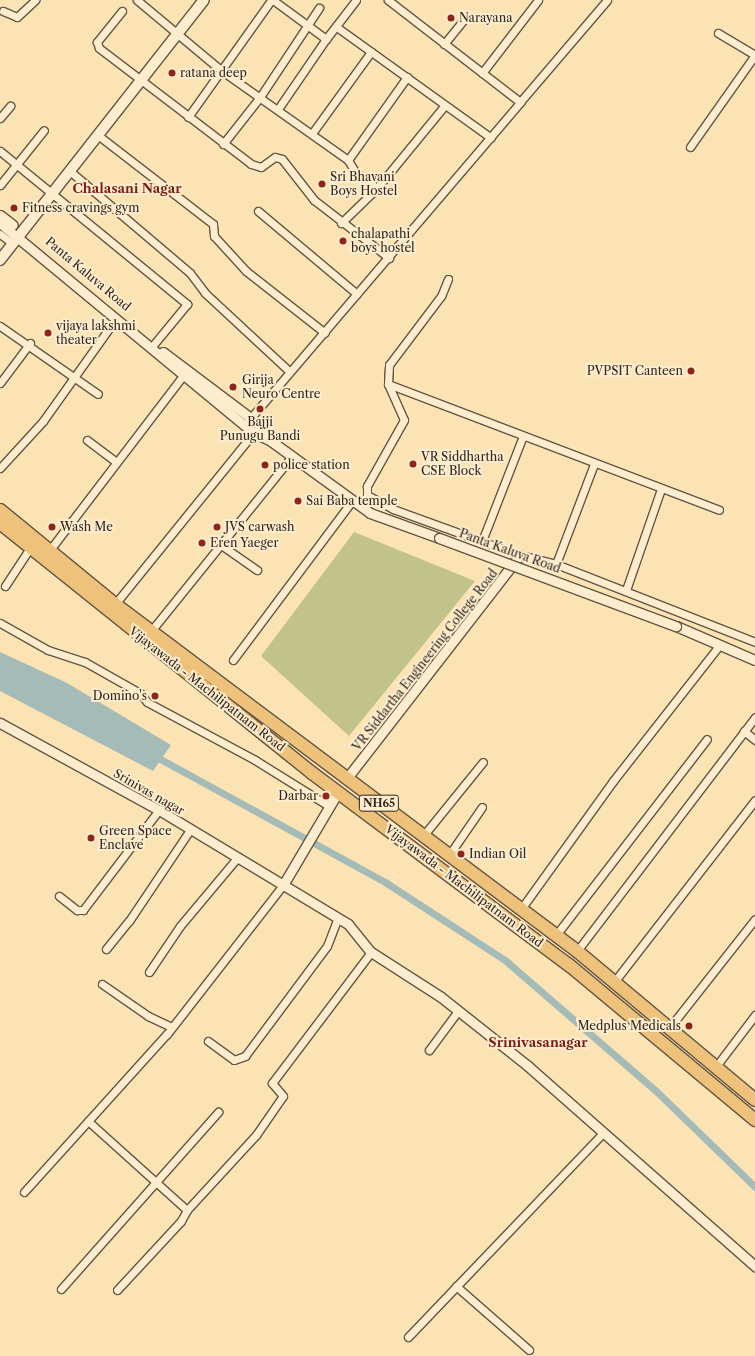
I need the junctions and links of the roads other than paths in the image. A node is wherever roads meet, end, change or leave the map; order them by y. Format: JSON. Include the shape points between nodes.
{"nodes":[{"id":1,"x":35,"y":0,"type":"edge"},
{"id":2,"x":137,"y":0,"type":"edge"},
{"id":3,"x":204,"y":0,"type":"edge"},
{"id":4,"x":272,"y":0,"type":"edge"},
{"id":5,"x":356,"y":0,"type":"edge"},
{"id":6,"x":388,"y":0,"type":"edge"},
{"id":7,"x":538,"y":0,"type":"edge"},
{"id":8,"x":607,"y":0,"type":"edge"},
{"id":9,"x":319,"y":8,"type":"dead end"},
{"id":10,"x":3,"y":11,"type":"dead end"},
{"id":11,"x":122,"y":11,"type":"dead end"},
{"id":12,"x":464,"y":19,"type":"dead end"},
{"id":13,"x":306,"y":26,"type":"junction"},
{"id":14,"x":338,"y":28,"type":"junction"},
{"id":15,"x":718,"y":33,"type":"dead end"},
{"id":16,"x":178,"y":34,"type":"junction"},
{"id":17,"x":326,"y":40,"type":"junction"},
{"id":18,"x":444,"y":44,"type":"junction"},
{"id":19,"x":371,"y":52,"type":"junction"},
{"id":20,"x":755,"y":55,"type":"edge"},
{"id":21,"x":222,"y":71,"type":"junction"},
{"id":22,"x":482,"y":73,"type":"junction"},
{"id":23,"x":407,"y":76,"type":"junction"},
{"id":24,"x":141,"y":82,"type":"junction"},
{"id":25,"x":260,"y":97,"type":"junction"},
{"id":26,"x":520,"y":102,"type":"junction"},
{"id":27,"x":445,"y":105,"type":"junction"},
{"id":28,"x":10,"y":106,"type":"dead end"},
{"id":29,"x":278,"y":109,"type":"junction"},
{"id":30,"x":188,"y":117,"type":"junction"},
{"id":31,"x":0,"y":118,"type":"edge"},
{"id":32,"x":44,"y":130,"type":"dead end"},
{"id":33,"x":313,"y":132,"type":"junction"},
{"id":34,"x":99,"y":136,"type":"junction"},
{"id":35,"x":491,"y":138,"type":"junction"},
{"id":36,"x":223,"y":144,"type":"junction"},
{"id":37,"x":690,"y":147,"type":"dead end"},
{"id":38,"x":0,"y":151,"type":"edge"},
{"id":39,"x":348,"y":160,"type":"junction"},
{"id":40,"x":16,"y":165,"type":"junction"},
{"id":41,"x":71,"y":172,"type":"junction"},
{"id":42,"x":0,"y":185,"type":"edge"},
{"id":43,"x":377,"y":188,"type":"junction"},
{"id":44,"x":53,"y":194,"type":"junction"},
{"id":45,"x":258,"y":211,"type":"dead end"},
{"id":46,"x":0,"y":215,"type":"edge"},
{"id":47,"x":0,"y":223,"type":"edge"},
{"id":48,"x":341,"y":223,"type":"junction"},
{"id":49,"x":0,"y":234,"type":"edge"},
{"id":50,"x":17,"y":237,"type":"junction"},
{"id":51,"x":389,"y":258,"type":"junction"},
{"id":52,"x":0,"y":260,"type":"edge"},
{"id":53,"x":448,"y":279,"type":"dead end"},
{"id":54,"x":357,"y":294,"type":"junction"},
{"id":55,"x":115,"y":320,"type":"junction"},
{"id":56,"x":0,"y":326,"type":"edge"},
{"id":57,"x":325,"y":333,"type":"junction"},
{"id":58,"x":30,"y":343,"type":"junction"},
{"id":59,"x":154,"y":344,"type":"junction"},
{"id":60,"x":289,"y":371,"type":"junction"},
{"id":61,"x":183,"y":376,"type":"junction"},
{"id":62,"x":77,"y":377,"type":"junction"},
{"id":63,"x":0,"y":383,"type":"edge"},
{"id":64,"x":388,"y":384,"type":"junction"},
{"id":65,"x":98,"y":394,"type":"dead end"},
{"id":66,"x":250,"y":418,"type":"junction"},
{"id":67,"x":243,"y":425,"type":"junction"},
{"id":68,"x":260,"y":425,"type":"junction"},
{"id":69,"x":254,"y":433,"type":"junction"},
{"id":70,"x":523,"y":436,"type":"junction"},
{"id":71,"x":87,"y":440,"type":"dead end"},
{"id":72,"x":271,"y":441,"type":"junction"},
{"id":73,"x":292,"y":456,"type":"junction"},
{"id":74,"x":116,"y":462,"type":"junction"},
{"id":75,"x":594,"y":464,"type":"junction"},
{"id":76,"x":0,"y":468,"type":"edge"},
{"id":77,"x":661,"y":489,"type":"junction"},
{"id":78,"x":352,"y":501,"type":"junction"},
{"id":79,"x":0,"y":510,"type":"edge"},
{"id":80,"x":719,"y":510,"type":"dead end"},
{"id":81,"x":0,"y":523,"type":"edge"},
{"id":82,"x":482,"y":541,"type":"junction"},
{"id":83,"x":221,"y":545,"type":"junction"},
{"id":84,"x":30,"y":548,"type":"junction"},
{"id":85,"x":49,"y":551,"type":"junction"},
{"id":86,"x":520,"y":555,"type":"junction"},
{"id":87,"x":556,"y":564,"type":"junction"},
{"id":88,"x":257,"y":570,"type":"dead end"},
{"id":89,"x":5,"y":586,"type":"dead end"},
{"id":90,"x":626,"y":590,"type":"junction"},
{"id":91,"x":115,"y":604,"type":"junction"},
{"id":92,"x":0,"y":623,"type":"edge"},
{"id":93,"x":151,"y":631,"type":"junction"},
{"id":94,"x":755,"y":642,"type":"edge"},
{"id":95,"x":719,"y":646,"type":"junction"},
{"id":96,"x":233,"y":660,"type":"dead end"},
{"id":97,"x":755,"y":660,"type":"edge"},
{"id":98,"x":755,"y":717,"type":"edge"},
{"id":99,"x":0,"y":723,"type":"edge"},
{"id":100,"x":744,"y":731,"type":"junction"},
{"id":101,"x":707,"y":739,"type":"dead end"},
{"id":102,"x":755,"y":740,"type":"edge"},
{"id":103,"x":483,"y":762,"type":"dead end"},
{"id":104,"x":347,"y":778,"type":"junction"},
{"id":105,"x":338,"y":792,"type":"junction"},
{"id":106,"x":755,"y":800,"type":"edge"},
{"id":107,"x":329,"y":806,"type":"junction"},
{"id":108,"x":482,"y":807,"type":"dead end"},
{"id":109,"x":159,"y":810,"type":"junction"},
{"id":110,"x":190,"y":830,"type":"junction"},
{"id":111,"x":423,"y":836,"type":"junction"},
{"id":112,"x":448,"y":855,"type":"junction"},
{"id":113,"x":237,"y":858,"type":"junction"},
{"id":114,"x":283,"y":885,"type":"junction"},
{"id":115,"x":59,"y":896,"type":"dead end"},
{"id":116,"x":521,"y":909,"type":"junction"},
{"id":117,"x":338,"y":918,"type":"junction"},
{"id":118,"x":755,"y":919,"type":"edge"},
{"id":119,"x":556,"y":935,"type":"junction"},
{"id":120,"x":106,"y":950,"type":"dead end"},
{"id":121,"x":577,"y":951,"type":"junction"},
{"id":122,"x":371,"y":952,"type":"junction"},
{"id":123,"x":149,"y":972,"type":"dead end"},
{"id":124,"x":614,"y":982,"type":"junction"},
{"id":125,"x":102,"y":984,"type":"dead end"},
{"id":126,"x":458,"y":1011,"type":"junction"},
{"id":127,"x":755,"y":1015,"type":"edge"},
{"id":128,"x":172,"y":1027,"type":"junction"},
{"id":129,"x":670,"y":1027,"type":"junction"},
{"id":130,"x":208,"y":1041,"type":"dead end"},
{"id":131,"x":429,"y":1050,"type":"dead end"},
{"id":132,"x":717,"y":1065,"type":"junction"},
{"id":133,"x":755,"y":1100,"type":"edge"},
{"id":134,"x":218,"y":1112,"type":"dead end"},
{"id":135,"x":755,"y":1120,"type":"edge"},
{"id":136,"x":88,"y":1121,"type":"junction"},
{"id":137,"x":603,"y":1132,"type":"junction"},
{"id":138,"x":157,"y":1180,"type":"junction"},
{"id":139,"x":24,"y":1192,"type":"dead end"},
{"id":140,"x":187,"y":1210,"type":"junction"},
{"id":141,"x":755,"y":1266,"type":"edge"},
{"id":142,"x":456,"y":1286,"type":"junction"},
{"id":143,"x":61,"y":1289,"type":"dead end"},
{"id":144,"x":117,"y":1290,"type":"dead end"},
{"id":145,"x":408,"y":1337,"type":"dead end"},
{"id":146,"x":529,"y":1350,"type":"dead end"}],
"edges":[{"from":1,"to":10,"type":"street","via":[[17,16]]},
{"from":2,"to":16,"type":"street"},
{"from":3,"to":16,"type":"main road"},
{"from":4,"to":13,"type":"street"},
{"from":4,"to":21,"type":"street"},
{"from":5,"to":14,"type":"street"},
{"from":6,"to":18,"type":"street"},
{"from":7,"to":22,"type":"street"},
{"from":8,"to":26,"type":"street"},
{"from":9,"to":13,"type":"street"},
{"from":11,"to":24,"type":"street","via":[[97,45]]},
{"from":12,"to":18,"type":"street"},
{"from":13,"to":17,"type":"street"},
{"from":13,"to":25,"type":"street"},
{"from":14,"to":17,"type":"street"},
{"from":14,"to":19,"type":"street"},
{"from":15,"to":20,"type":"street"},
{"from":16,"to":21,"type":"street"},
{"from":16,"to":24,"type":"main road"},
{"from":17,"to":29,"type":"street"},
{"from":18,"to":22,"type":"street"},
{"from":19,"to":23,"type":"street"},
{"from":19,"to":33,"type":"street"},
{"from":20,"to":37,"type":"street"},
{"from":21,"to":25,"type":"street"},
{"from":21,"to":30,"type":"street"},
{"from":22,"to":26,"type":"street"},
{"from":23,"to":27,"type":"street"},
{"from":23,"to":39,"type":"street"},
{"from":24,"to":30,"type":"street"},
{"from":24,"to":34,"type":"main road"},
{"from":25,"to":29,"type":"street"},
{"from":25,"to":36,"type":"street"},
{"from":26,"to":35,"type":"street"},
{"from":27,"to":35,"type":"street"},
{"from":27,"to":43,"type":"street"},
{"from":28,"to":31,"type":"street"},
{"from":29,"to":33,"type":"street"},
{"from":30,"to":36,"type":"street"},
{"from":32,"to":40,"type":"street"},
{"from":33,"to":39,"type":"street"},
{"from":34,"to":41,"type":"main road"},
{"from":34,"to":57,"type":"street","via":[[213,224],[214,236],[246,271]]},
{"from":35,"to":51,"type":"street"},
{"from":36,"to":48,"type":"street","via":[[255,166],[261,166],[275,157],[282,159],[294,179]]},
{"from":38,"to":40,"type":"street"},
{"from":39,"to":43,"type":"street","via":[[356,173]]},
{"from":40,"to":42,"type":"street"},
{"from":40,"to":44,"type":"street"},
{"from":41,"to":44,"type":"main road"},
{"from":41,"to":60,"type":"street","via":[[190,273],[205,293]]},
{"from":43,"to":48,"type":"street"},
{"from":44,"to":50,"type":"main road"},
{"from":44,"to":59,"type":"street","via":[[188,304]]},
{"from":45,"to":54,"type":"street"},
{"from":46,"to":50,"type":"street","name":"Panta Kaluva Road"},
{"from":47,"to":50,"type":"street","name":"Panta Kaluva Road"},
{"from":48,"to":51,"type":"street"},
{"from":49,"to":50,"type":"street"},
{"from":50,"to":52,"type":"main road"},
{"from":50,"to":55,"type":"street","name":"Panta Kaluva Road"},
{"from":50,"to":59,"type":"street","name":"Panta Kaluva Road"},
{"from":51,"to":54,"type":"street"},
{"from":53,"to":64,"type":"street","via":[[441,296],[395,354],[387,374]]},
{"from":54,"to":57,"type":"street"},
{"from":55,"to":61,"type":"street","name":"Panta Kaluva Road"},
{"from":55,"to":62,"type":"street"},
{"from":56,"to":58,"type":"street"},
{"from":57,"to":60,"type":"street"},
{"from":58,"to":62,"type":"street"},
{"from":58,"to":63,"type":"street"},
{"from":59,"to":66,"type":"street","name":"Panta Kaluva Road"},
{"from":60,"to":66,"type":"street"},
{"from":61,"to":67,"type":"street","name":"Panta Kaluva Road"},
{"from":61,"to":74,"type":"street"},
{"from":62,"to":65,"type":"street"},
{"from":62,"to":76,"type":"street","via":[[43,422]]},
{"from":64,"to":70,"type":"street"},
{"from":64,"to":82,"type":"street","via":[[404,420],[367,486],[367,495],[393,509]]},
{"from":66,"to":67,"type":"street"},
{"from":66,"to":68,"type":"street","name":"Panta Kaluva Road"},
{"from":67,"to":69,"type":"street","name":"Panta Kaluva Road"},
{"from":68,"to":69,"type":"street"},
{"from":68,"to":72,"type":"street","name":"Panta Kaluva Road"},
{"from":69,"to":72,"type":"street","name":"Panta Kaluva Road"},
{"from":69,"to":91,"type":"street"},
{"from":70,"to":75,"type":"street"},
{"from":70,"to":82,"type":"street"},
{"from":71,"to":74,"type":"street"},
{"from":72,"to":73,"type":"street","name":"Panta Kaluva Road"},
{"from":73,"to":78,"type":"street","name":"Panta Kaluva Road"},
{"from":73,"to":83,"type":"street"},
{"from":74,"to":85,"type":"street"},
{"from":75,"to":77,"type":"street"},
{"from":75,"to":87,"type":"street"},
{"from":77,"to":80,"type":"street"},
{"from":77,"to":90,"type":"street"},
{"from":78,"to":95,"type":"street","name":"Panta Kaluva Road","bridge":true,"via":[[370,513],[676,626]]},
{"from":78,"to":96,"type":"street"},
{"from":79,"to":85,"type":"highway","name":"Vijayawada - Machilipatnam Road","number":"NH65"},
{"from":81,"to":84,"type":"highway","name":"Vijayawada - Machilipatnam Road","number":"NH65"},
{"from":82,"to":86,"type":"street"},
{"from":83,"to":88,"type":"street"},
{"from":83,"to":93,"type":"street"},
{"from":84,"to":89,"type":"street"},
{"from":84,"to":105,"type":"highway","name":"Vijayawada - Machilipatnam Road","number":"NH65"},
{"from":85,"to":91,"type":"highway","name":"Vijayawada - Machilipatnam Road","number":"NH65"},
{"from":86,"to":87,"type":"street"},
{"from":86,"to":104,"type":"street","name":"VR Siddartha Engineering College Road"},
{"from":87,"to":90,"type":"street"},
{"from":90,"to":94,"type":"street"},
{"from":91,"to":93,"type":"highway","name":"Vijayawada - Machilipatnam Road","number":"NH65"},
{"from":92,"to":107,"type":"street","via":[[42,648],[85,662],[140,693],[147,702],[255,760]]},
{"from":93,"to":104,"type":"highway","name":"Vijayawada - Machilipatnam Road","number":"NH65"},
{"from":95,"to":97,"type":"street","name":"Panta Kaluva Road"},
{"from":95,"to":116,"type":"street","via":[[613,781]]},
{"from":98,"to":100,"type":"street"},
{"from":99,"to":109,"type":"street","name":"Srinivas nagar"},
{"from":100,"to":102,"type":"street"},
{"from":100,"to":121,"type":"street"},
{"from":101,"to":119,"type":"street"},
{"from":103,"to":111,"type":"street"},
{"from":104,"to":111,"type":"highway","name":"Vijayawada - Machilipatnam Road","number":"NH65"},
{"from":105,"to":107,"type":"street"},
{"from":105,"to":135,"type":"highway","name":"Vijayawada - Machilipatnam Road","number":"NH65","via":[[569,965]]},
{"from":106,"to":124,"type":"street"},
{"from":107,"to":114,"type":"street"},
{"from":108,"to":112,"type":"street"},
{"from":109,"to":110,"type":"street","name":"Srinivas nagar"},
{"from":109,"to":115,"type":"street","via":[[82,910],[77,910]]},
{"from":110,"to":113,"type":"street","name":"Srinivas nagar"},
{"from":110,"to":120,"type":"street","via":[[130,921]]},
{"from":111,"to":112,"type":"highway","name":"Vijayawada - Machilipatnam Road","number":"NH65"},
{"from":112,"to":116,"type":"highway","name":"Vijayawada - Machilipatnam Road","number":"NH65"},
{"from":113,"to":114,"type":"street","name":"Srinivas nagar"},
{"from":113,"to":123,"type":"street","via":[[180,926]]},
{"from":114,"to":117,"type":"street","name":"Srinivas nagar"},
{"from":114,"to":128,"type":"street"},
{"from":116,"to":119,"type":"highway","name":"Vijayawada - Machilipatnam Road","number":"NH65"},
{"from":117,"to":122,"type":"street","name":"Srinivas nagar"},
{"from":117,"to":130,"type":"street","via":[[328,946],[244,1056],[234,1060]]},
{"from":118,"to":129,"type":"street"},
{"from":119,"to":121,"type":"highway","name":"Vijayawada - Machilipatnam Road","number":"NH65"},
{"from":121,"to":124,"type":"highway","name":"Vijayawada - Machilipatnam Road","number":"NH65"},
{"from":122,"to":126,"type":"street","name":"Srinivas nagar"},
{"from":122,"to":140,"type":"street","via":[[272,1083],[283,1096],[256,1135]]},
{"from":124,"to":129,"type":"highway","name":"Vijayawada - Machilipatnam Road","number":"NH65"},
{"from":125,"to":128,"type":"street","via":[[148,1016]]},
{"from":126,"to":131,"type":"street"},
{"from":126,"to":137,"type":"street","name":"Srinivas nagar"},
{"from":127,"to":132,"type":"street"},
{"from":128,"to":136,"type":"street"},
{"from":129,"to":132,"type":"highway","name":"Vijayawada - Machilipatnam Road","number":"NH65"},
{"from":132,"to":133,"type":"highway","name":"Vijayawada - Machilipatnam Road","number":"NH65"},
{"from":134,"to":138,"type":"street"},
{"from":136,"to":138,"type":"street"},
{"from":136,"to":139,"type":"street"},
{"from":137,"to":141,"type":"street","name":"Srinivas nagar"},
{"from":137,"to":142,"type":"street"},
{"from":138,"to":140,"type":"street"},
{"from":138,"to":143,"type":"street"},
{"from":140,"to":144,"type":"street","via":[[181,1221]]},
{"from":142,"to":145,"type":"street"},
{"from":142,"to":146,"type":"street"}]}
